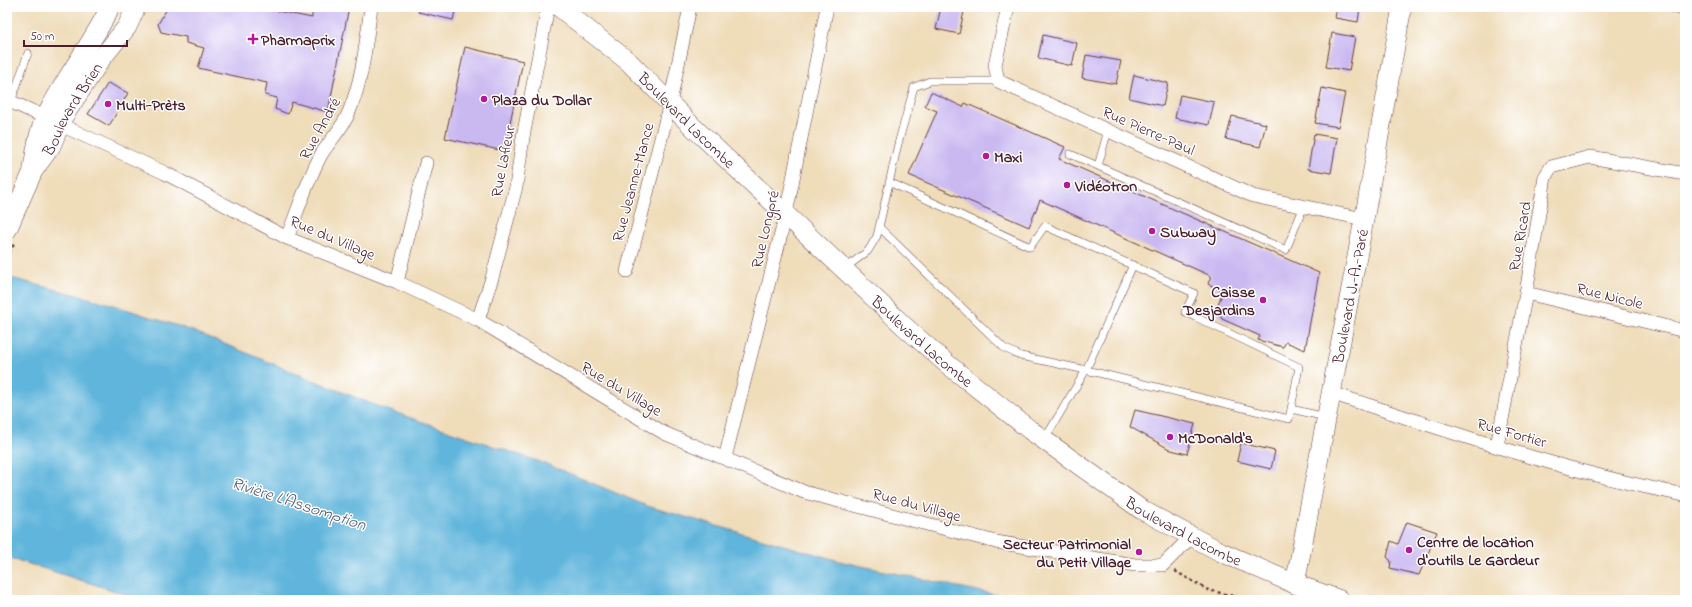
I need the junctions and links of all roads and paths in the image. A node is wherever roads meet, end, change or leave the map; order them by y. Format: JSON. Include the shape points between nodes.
{"nodes":[{"id":1,"x":110,"y":7,"type":"edge"},
{"id":2,"x":136,"y":7,"type":"edge"},
{"id":3,"x":371,"y":7,"type":"edge"},
{"id":4,"x":548,"y":7,"type":"edge"},
{"id":5,"x":559,"y":7,"type":"edge"},
{"id":6,"x":690,"y":7,"type":"edge"},
{"id":7,"x":827,"y":7,"type":"edge"},
{"id":8,"x":1008,"y":7,"type":"edge"},
{"id":9,"x":1402,"y":7,"type":"edge"},
{"id":10,"x":1676,"y":7,"type":"edge"},
{"id":11,"x":1685,"y":9,"type":"edge"},
{"id":12,"x":28,"y":53,"type":"dead end"},
{"id":13,"x":998,"y":81,"type":"junction"},
{"id":14,"x":9,"y":102,"type":"edge"},
{"id":15,"x":670,"y":103,"type":"junction"},
{"id":16,"x":53,"y":121,"type":"junction"},
{"id":17,"x":1108,"y":130,"type":"junction"},
{"id":18,"x":1070,"y":154,"type":"dead end"},
{"id":19,"x":426,"y":163,"type":"dead end"},
{"id":20,"x":1098,"y":166,"type":"junction"},
{"id":21,"x":1685,"y":174,"type":"edge"},
{"id":22,"x":889,"y":182,"type":"junction"},
{"id":23,"x":1304,"y":206,"type":"junction"},
{"id":24,"x":786,"y":214,"type":"junction"},
{"id":25,"x":1363,"y":217,"type":"junction"},
{"id":26,"x":9,"y":226,"type":"edge"},
{"id":27,"x":879,"y":227,"type":"junction"},
{"id":28,"x":288,"y":238,"type":"junction"},
{"id":29,"x":1133,"y":265,"type":"junction"},
{"id":30,"x":844,"y":269,"type":"junction"},
{"id":31,"x":627,"y":271,"type":"dead end"},
{"id":32,"x":397,"y":282,"type":"junction"},
{"id":33,"x":1526,"y":293,"type":"junction"},
{"id":34,"x":478,"y":320,"type":"junction"},
{"id":35,"x":1685,"y":331,"type":"edge"},
{"id":36,"x":1086,"y":370,"type":"junction"},
{"id":37,"x":1331,"y":393,"type":"junction"},
{"id":38,"x":1291,"y":409,"type":"junction"},
{"id":39,"x":1326,"y":417,"type":"junction"},
{"id":40,"x":1044,"y":440,"type":"junction"},
{"id":41,"x":1497,"y":446,"type":"junction"},
{"id":42,"x":725,"y":458,"type":"junction"},
{"id":43,"x":1685,"y":495,"type":"edge"},
{"id":44,"x":1192,"y":536,"type":"junction"},
{"id":45,"x":1163,"y":565,"type":"junction"},
{"id":46,"x":1295,"y":584,"type":"junction"},
{"id":47,"x":1262,"y":600,"type":"edge"},
{"id":48,"x":1340,"y":600,"type":"edge"}],
"edges":[{"from":1,"to":16,"type":"main road","name":"Boulevard Brien","via":[[100,28],[61,89]]},
{"from":2,"to":16,"type":"main road","name":"Boulevard Brien","via":[[127,27],[77,95]]},
{"from":3,"to":28,"type":"street","name":"Rue André","via":[[358,86],[349,113],[321,155]]},
{"from":4,"to":34,"type":"street","name":"Rue Lafleur","via":[[516,187]]},
{"from":5,"to":15,"type":"main road","name":"Boulevard Lacombe","via":[[629,62]]},
{"from":6,"to":15,"type":"street","name":"Rue Jeanne-Mance"},
{"from":7,"to":24,"type":"street","name":"Rue Longpré"},
{"from":8,"to":13,"type":"street","via":[[995,65]]},
{"from":9,"to":25,"type":"main road","name":"Boulevard J.-A.-Paré"},
{"from":10,"to":11,"type":"street"},
{"from":12,"to":14,"type":"lane"},
{"from":13,"to":17,"type":"street","name":"Rue Pierre-Paul"},
{"from":13,"to":22,"type":"lane","via":[[930,81],[914,87]]},
{"from":14,"to":16,"type":"street","name":"Rue du Village"},
{"from":15,"to":24,"type":"main road","name":"Boulevard Lacombe"},
{"from":15,"to":31,"type":"street","name":"Rue Jeanne-Mance"},
{"from":16,"to":26,"type":"main road","name":"Boulevard Brien","via":[[51,146],[33,171]]},
{"from":16,"to":28,"type":"street","name":"Rue du Village","via":[[165,173]]},
{"from":17,"to":20,"type":"lane"},
{"from":17,"to":23,"type":"street","name":"Rue Pierre-Paul","via":[[1253,196]]},
{"from":18,"to":20,"type":"lane"},
{"from":19,"to":32,"type":"street"},
{"from":20,"to":23,"type":"lane","via":[[1286,250]]},
{"from":21,"to":33,"type":"street","name":"Rue Ricard","via":[[1590,157],[1551,167],[1545,177]]},
{"from":22,"to":27,"type":"lane"},
{"from":22,"to":29,"type":"lane","via":[[1030,247],[1045,226]]},
{"from":23,"to":25,"type":"street","name":"Rue Pierre-Paul"},
{"from":24,"to":30,"type":"main road","name":"Boulevard Lacombe"},
{"from":24,"to":42,"type":"street","name":"Rue Longpré"},
{"from":25,"to":37,"type":"main road","name":"Boulevard J.-A.-Paré"},
{"from":27,"to":30,"type":"lane","via":[[868,251]]},
{"from":27,"to":36,"type":"lane","via":[[1004,348],[1021,356]]},
{"from":28,"to":32,"type":"street","name":"Rue du Village"},
{"from":29,"to":36,"type":"lane"},
{"from":29,"to":38,"type":"lane","via":[[1194,293],[1185,312],[1299,367]]},
{"from":30,"to":40,"type":"main road","name":"Boulevard Lacombe","via":[[946,363]]},
{"from":32,"to":34,"type":"street","name":"Rue du Village"},
{"from":33,"to":35,"type":"street","name":"Rue Nicole"},
{"from":33,"to":41,"type":"street","name":"Rue Ricard"},
{"from":34,"to":42,"type":"street","name":"Rue du Village","via":[[664,433]]},
{"from":36,"to":38,"type":"lane","via":[[1289,419]]},
{"from":36,"to":40,"type":"lane"},
{"from":37,"to":39,"type":"main road","name":"Boulevard J.-A.-Paré"},
{"from":37,"to":41,"type":"street","name":"Rue Fortier"},
{"from":38,"to":39,"type":"lane"},
{"from":39,"to":46,"type":"main road","name":"Boulevard J.-A.-Paré"},
{"from":40,"to":44,"type":"main road","name":"Boulevard Lacombe","via":[[1142,510]]},
{"from":41,"to":43,"type":"street","name":"Rue Fortier","via":[[1573,469]]},
{"from":42,"to":45,"type":"street","name":"Rue du Village","via":[[804,492],[996,542],[1135,565]]},
{"from":44,"to":45,"type":"street"},
{"from":44,"to":46,"type":"main road","name":"Boulevard Lacombe","via":[[1221,552]]},
{"from":45,"to":47,"type":"path","via":[[1208,590]]},
{"from":46,"to":48,"type":"main road","name":"Boulevard Lacombe"}]}
